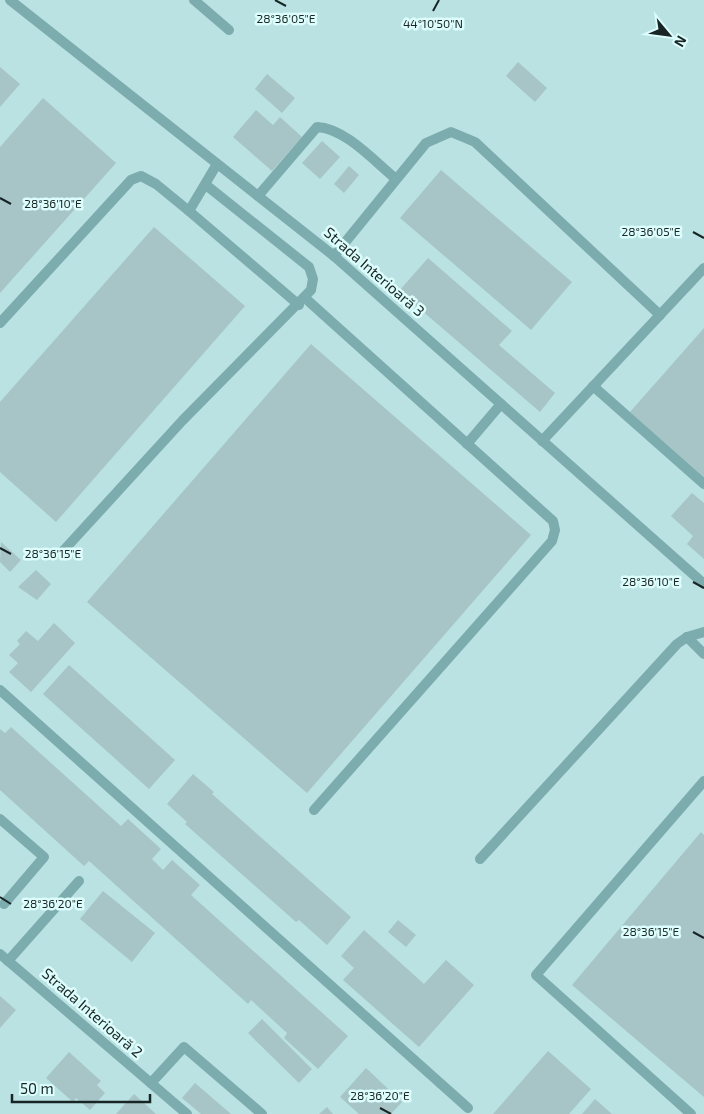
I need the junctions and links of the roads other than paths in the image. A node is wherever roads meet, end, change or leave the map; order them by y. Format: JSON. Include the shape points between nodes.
{"nodes":[{"id":1,"x":10,"y":0,"type":"edge"},
{"id":2,"x":194,"y":0,"type":"edge"},
{"id":3,"x":229,"y":30,"type":"dead end"},
{"id":4,"x":217,"y":164,"type":"junction"},
{"id":5,"x":396,"y":179,"type":"junction"},
{"id":6,"x":206,"y":185,"type":"junction"},
{"id":7,"x":258,"y":196,"type":"junction"},
{"id":8,"x":189,"y":210,"type":"junction"},
{"id":9,"x":334,"y":256,"type":"junction"},
{"id":10,"x":704,"y":268,"type":"edge"},
{"id":11,"x":302,"y":301,"type":"junction"},
{"id":12,"x":660,"y":315,"type":"junction"},
{"id":13,"x":0,"y":323,"type":"edge"},
{"id":14,"x":593,"y":386,"type":"junction"},
{"id":15,"x":500,"y":404,"type":"junction"},
{"id":16,"x":542,"y":441,"type":"junction"},
{"id":17,"x":467,"y":444,"type":"junction"},
{"id":18,"x":704,"y":484,"type":"edge"},
{"id":19,"x":64,"y":550,"type":"dead end"},
{"id":20,"x":704,"y":584,"type":"edge"},
{"id":21,"x":704,"y":632,"type":"edge"},
{"id":22,"x":687,"y":637,"type":"junction"},
{"id":23,"x":704,"y":654,"type":"edge"},
{"id":24,"x":0,"y":690,"type":"edge"},
{"id":25,"x":704,"y":781,"type":"edge"},
{"id":26,"x":314,"y":810,"type":"dead end"},
{"id":27,"x":0,"y":819,"type":"edge"},
{"id":28,"x":480,"y":859,"type":"dead end"},
{"id":29,"x":79,"y":880,"type":"dead end"},
{"id":30,"x":4,"y":904,"type":"dead end"},
{"id":31,"x":0,"y":954,"type":"edge"},
{"id":32,"x":8,"y":961,"type":"junction"},
{"id":33,"x":151,"y":1083,"type":"junction"},
{"id":34,"x":468,"y":1108,"type":"dead end"},
{"id":35,"x":187,"y":1114,"type":"edge"},
{"id":36,"x":262,"y":1114,"type":"edge"},
{"id":37,"x":691,"y":1114,"type":"edge"}],
"edges":[{"from":1,"to":4,"type":"lane","name":"Strada Interioară 3"},
{"from":2,"to":3,"type":"lane"},
{"from":4,"to":6,"type":"lane"},
{"from":4,"to":7,"type":"lane","name":"Strada Interioară 3"},
{"from":5,"to":7,"type":"lane","via":[[344,136],[325,127],[317,127]]},
{"from":5,"to":9,"type":"lane"},
{"from":5,"to":12,"type":"lane","via":[[426,143],[451,132],[475,142]]},
{"from":6,"to":8,"type":"lane"},
{"from":6,"to":11,"type":"lane","via":[[309,267],[313,279],[311,290]]},
{"from":7,"to":9,"type":"lane","name":"Strada Interioară 3"},
{"from":8,"to":11,"type":"lane"},
{"from":8,"to":13,"type":"lane","via":[[141,176],[131,180]]},
{"from":9,"to":15,"type":"lane","name":"Strada Interioară 3"},
{"from":10,"to":12,"type":"lane"},
{"from":11,"to":17,"type":"lane"},
{"from":11,"to":19,"type":"lane","via":[[182,421]]},
{"from":12,"to":14,"type":"lane"},
{"from":14,"to":16,"type":"lane"},
{"from":14,"to":18,"type":"lane"},
{"from":15,"to":16,"type":"lane","name":"Strada Interioară 3"},
{"from":15,"to":17,"type":"lane"},
{"from":16,"to":20,"type":"lane","name":"Strada Interioară 3"},
{"from":17,"to":26,"type":"lane","via":[[553,521],[552,541]]},
{"from":21,"to":22,"type":"lane"},
{"from":22,"to":23,"type":"lane"},
{"from":22,"to":28,"type":"lane","via":[[677,644]]},
{"from":24,"to":34,"type":"lane"},
{"from":25,"to":37,"type":"lane","via":[[536,975]]},
{"from":27,"to":30,"type":"lane","via":[[44,857]]},
{"from":29,"to":32,"type":"lane"},
{"from":31,"to":32,"type":"lane","name":"Strada Interioară 2"},
{"from":32,"to":33,"type":"lane","name":"Strada Interioară 2"},
{"from":33,"to":35,"type":"lane","name":"Strada Interioară 2"},
{"from":33,"to":36,"type":"lane","via":[[184,1046]]}]}
